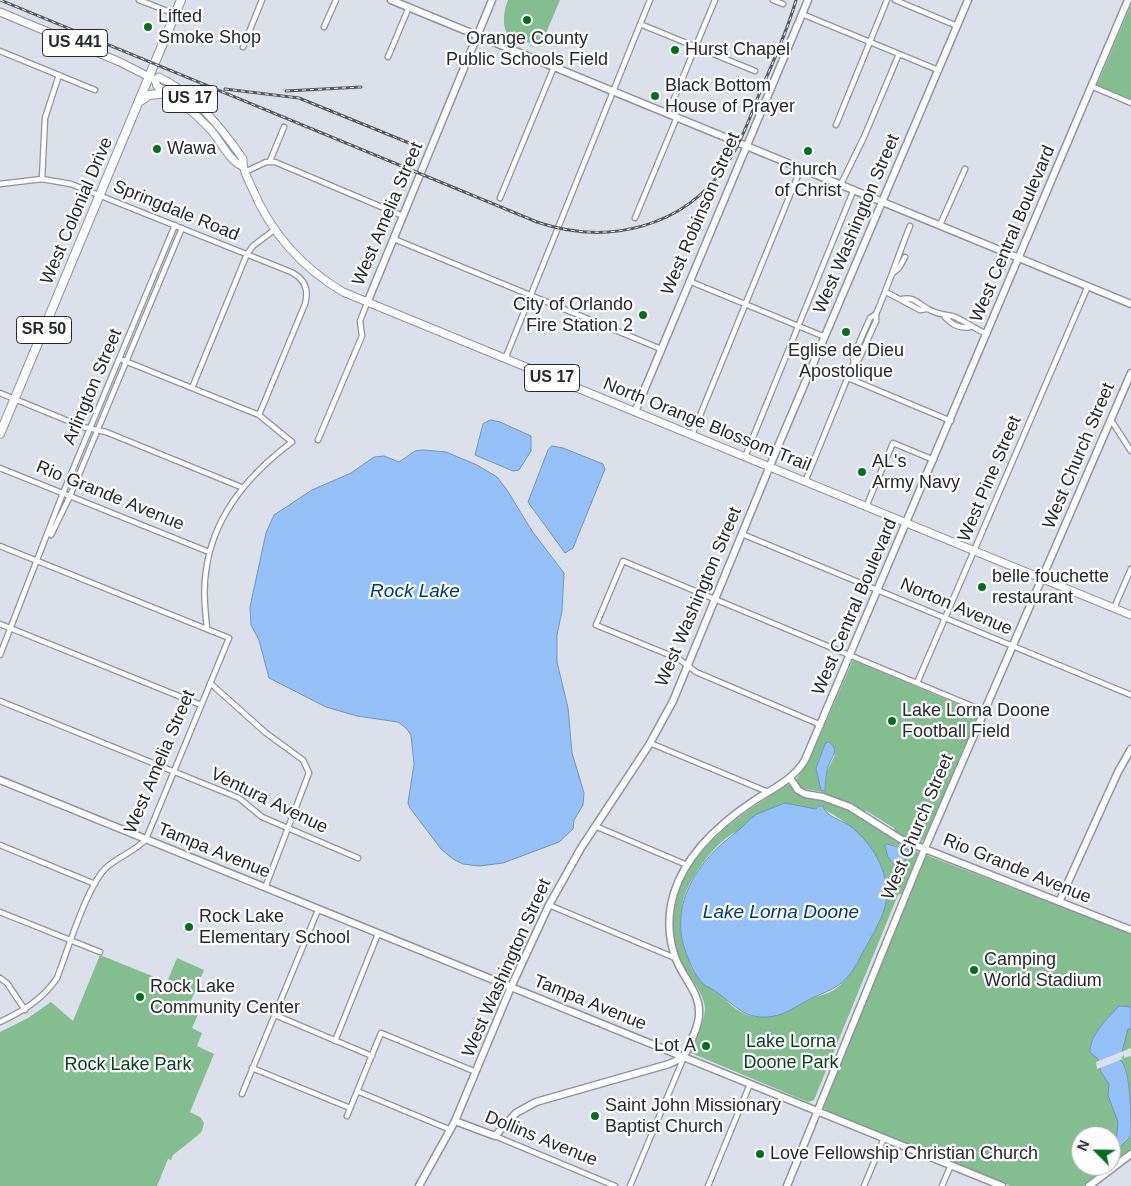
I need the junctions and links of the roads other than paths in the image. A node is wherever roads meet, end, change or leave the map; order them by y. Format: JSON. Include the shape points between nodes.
{"nodes":[{"id":1,"x":139,"y":0,"type":"edge"},
{"id":2,"x":181,"y":0,"type":"edge"},
{"id":3,"x":262,"y":0,"type":"edge"},
{"id":4,"x":336,"y":0,"type":"edge"},
{"id":5,"x":391,"y":0,"type":"edge"},
{"id":6,"x":492,"y":0,"type":"edge"},
{"id":7,"x":650,"y":0,"type":"edge"},
{"id":8,"x":715,"y":0,"type":"edge"},
{"id":9,"x":773,"y":0,"type":"edge"},
{"id":10,"x":808,"y":0,"type":"edge"},
{"id":11,"x":887,"y":0,"type":"edge"},
{"id":12,"x":895,"y":0,"type":"edge"},
{"id":13,"x":968,"y":0,"type":"edge"},
{"id":14,"x":1128,"y":0,"type":"edge"},
{"id":15,"x":783,"y":4,"type":"dead end"},
{"id":16,"x":409,"y":7,"type":"junction"},
{"id":17,"x":0,"y":12,"type":"edge"},
{"id":18,"x":175,"y":14,"type":"junction"},
{"id":19,"x":802,"y":14,"type":"junction"},
{"id":20,"x":640,"y":24,"type":"junction"},
{"id":21,"x":957,"y":26,"type":"junction"},
{"id":22,"x":324,"y":28,"type":"dead end"},
{"id":23,"x":477,"y":35,"type":"junction"},
{"id":24,"x":870,"y":42,"type":"junction"},
{"id":25,"x":243,"y":47,"type":"dead end"},
{"id":26,"x":696,"y":47,"type":"junction"},
{"id":27,"x":0,"y":51,"type":"edge"},
{"id":28,"x":899,"y":54,"type":"junction"},
{"id":29,"x":388,"y":57,"type":"dead end"},
{"id":30,"x":554,"y":67,"type":"junction"},
{"id":31,"x":938,"y":70,"type":"junction"},
{"id":32,"x":755,"y":71,"type":"dead end"},
{"id":33,"x":59,"y":75,"type":"junction"},
{"id":34,"x":152,"y":78,"type":"junction"},
{"id":35,"x":1091,"y":86,"type":"junction"},
{"id":36,"x":95,"y":90,"type":"dead end"},
{"id":37,"x":613,"y":91,"type":"junction"},
{"id":38,"x":168,"y":93,"type":"junction"},
{"id":39,"x":1131,"y":103,"type":"edge"},
{"id":40,"x":137,"y":104,"type":"junction"},
{"id":41,"x":668,"y":113,"type":"junction"},
{"id":42,"x":677,"y":117,"type":"junction"},
{"id":43,"x":836,"y":125,"type":"dead end"},
{"id":44,"x":284,"y":126,"type":"dead end"},
{"id":45,"x":746,"y":146,"type":"junction"},
{"id":46,"x":270,"y":161,"type":"junction"},
{"id":47,"x":801,"y":168,"type":"junction"},
{"id":48,"x":244,"y":169,"type":"junction"},
{"id":49,"x":964,"y":170,"type":"dead end"},
{"id":50,"x":42,"y":179,"type":"junction"},
{"id":51,"x":0,"y":184,"type":"edge"},
{"id":52,"x":841,"y":184,"type":"junction"},
{"id":53,"x":854,"y":190,"type":"junction"},
{"id":54,"x":100,"y":195,"type":"junction"},
{"id":55,"x":500,"y":198,"type":"dead end"},
{"id":56,"x":882,"y":202,"type":"junction"},
{"id":57,"x":403,"y":216,"type":"junction"},
{"id":58,"x":635,"y":218,"type":"dead end"},
{"id":59,"x":175,"y":225,"type":"junction"},
{"id":60,"x":940,"y":225,"type":"junction"},
{"id":61,"x":910,"y":226,"type":"dead end"},
{"id":62,"x":182,"y":228,"type":"junction"},
{"id":63,"x":274,"y":230,"type":"junction"},
{"id":64,"x":394,"y":239,"type":"junction"},
{"id":65,"x":247,"y":254,"type":"junction"},
{"id":66,"x":905,"y":257,"type":"dead end"},
{"id":67,"x":1019,"y":257,"type":"junction"},
{"id":68,"x":894,"y":272,"type":"junction"},
{"id":69,"x":689,"y":281,"type":"junction"},
{"id":70,"x":1088,"y":286,"type":"junction"},
{"id":71,"x":886,"y":292,"type":"junction"},
{"id":72,"x":531,"y":295,"type":"junction"},
{"id":73,"x":368,"y":303,"type":"junction"},
{"id":74,"x":745,"y":304,"type":"junction"},
{"id":75,"x":1131,"y":304,"type":"edge"},
{"id":76,"x":798,"y":326,"type":"junction"},
{"id":77,"x":987,"y":334,"type":"junction"},
{"id":78,"x":825,"y":337,"type":"junction"},
{"id":79,"x":661,"y":349,"type":"junction"},
{"id":80,"x":120,"y":359,"type":"junction"},
{"id":81,"x":505,"y":359,"type":"junction"},
{"id":82,"x":126,"y":361,"type":"junction"},
{"id":83,"x":1131,"y":373,"type":"edge"},
{"id":84,"x":848,"y":378,"type":"junction"},
{"id":85,"x":192,"y":388,"type":"junction"},
{"id":86,"x":0,"y":393,"type":"edge"},
{"id":87,"x":15,"y":399,"type":"junction"},
{"id":88,"x":635,"y":412,"type":"junction"},
{"id":89,"x":259,"y":415,"type":"junction"},
{"id":90,"x":1110,"y":420,"type":"junction"},
{"id":91,"x":951,"y":421,"type":"junction"},
{"id":92,"x":91,"y":429,"type":"junction"},
{"id":93,"x":98,"y":430,"type":"junction"},
{"id":94,"x":0,"y":434,"type":"edge"},
{"id":95,"x":692,"y":435,"type":"junction"},
{"id":96,"x":318,"y":440,"type":"dead end"},
{"id":97,"x":1131,"y":451,"type":"edge"},
{"id":98,"x":744,"y":457,"type":"junction"},
{"id":99,"x":934,"y":460,"type":"junction"},
{"id":100,"x":770,"y":467,"type":"junction"},
{"id":101,"x":0,"y":468,"type":"edge"},
{"id":102,"x":805,"y":482,"type":"junction"},
{"id":103,"x":241,"y":487,"type":"junction"},
{"id":104,"x":64,"y":493,"type":"junction"},
{"id":105,"x":70,"y":496,"type":"junction"},
{"id":106,"x":866,"y":507,"type":"junction"},
{"id":107,"x":907,"y":523,"type":"junction"},
{"id":108,"x":742,"y":534,"type":"junction"},
{"id":109,"x":0,"y":546,"type":"edge"},
{"id":110,"x":974,"y":551,"type":"junction"},
{"id":111,"x":209,"y":552,"type":"junction"},
{"id":112,"x":39,"y":561,"type":"junction"},
{"id":113,"x":1131,"y":569,"type":"edge"},
{"id":114,"x":1042,"y":579,"type":"junction"},
{"id":115,"x":878,"y":590,"type":"junction"},
{"id":116,"x":715,"y":601,"type":"junction"},
{"id":117,"x":1114,"y":608,"type":"junction"},
{"id":118,"x":1131,"y":615,"type":"edge"},
{"id":119,"x":945,"y":617,"type":"junction"},
{"id":120,"x":0,"y":624,"type":"edge"},
{"id":121,"x":207,"y":628,"type":"junction"},
{"id":122,"x":11,"y":629,"type":"junction"},
{"id":123,"x":1012,"y":646,"type":"junction"},
{"id":124,"x":0,"y":655,"type":"edge"},
{"id":125,"x":850,"y":656,"type":"junction"},
{"id":126,"x":688,"y":666,"type":"junction"},
{"id":127,"x":210,"y":683,"type":"junction"},
{"id":128,"x":917,"y":684,"type":"junction"},
{"id":129,"x":1131,"y":695,"type":"edge"},
{"id":130,"x":0,"y":701,"type":"edge"},
{"id":131,"x":201,"y":705,"type":"junction"},
{"id":132,"x":984,"y":711,"type":"junction"},
{"id":133,"x":821,"y":724,"type":"junction"},
{"id":134,"x":650,"y":743,"type":"junction"},
{"id":135,"x":1131,"y":749,"type":"edge"},
{"id":136,"x":174,"y":772,"type":"junction"},
{"id":137,"x":790,"y":778,"type":"junction"},
{"id":138,"x":0,"y":780,"type":"edge"},
{"id":139,"x":768,"y":792,"type":"junction"},
{"id":140,"x":595,"y":826,"type":"junction"},
{"id":141,"x":287,"y":828,"type":"junction"},
{"id":142,"x":146,"y":839,"type":"junction"},
{"id":143,"x":0,"y":845,"type":"edge"},
{"id":144,"x":924,"y":848,"type":"junction"},
{"id":145,"x":358,"y":858,"type":"dead end"},
{"id":146,"x":687,"y":865,"type":"junction"},
{"id":147,"x":95,"y":884,"type":"junction"},
{"id":148,"x":265,"y":888,"type":"junction"},
{"id":149,"x":1059,"y":902,"type":"junction"},
{"id":150,"x":549,"y":905,"type":"junction"},
{"id":151,"x":318,"y":910,"type":"junction"},
{"id":152,"x":0,"y":912,"type":"edge"},
{"id":153,"x":1131,"y":930,"type":"edge"},
{"id":154,"x":378,"y":934,"type":"junction"},
{"id":155,"x":72,"y":941,"type":"junction"},
{"id":156,"x":100,"y":952,"type":"dead end"},
{"id":157,"x":675,"y":958,"type":"junction"},
{"id":158,"x":0,"y":978,"type":"edge"},
{"id":159,"x":511,"y":987,"type":"junction"},
{"id":160,"x":25,"y":1010,"type":"junction"},
{"id":161,"x":275,"y":1015,"type":"junction"},
{"id":162,"x":0,"y":1022,"type":"edge"},
{"id":163,"x":335,"y":1040,"type":"junction"},
{"id":164,"x":372,"y":1056,"type":"junction"},
{"id":165,"x":684,"y":1057,"type":"junction"},
{"id":166,"x":252,"y":1068,"type":"junction"},
{"id":167,"x":476,"y":1072,"type":"junction"},
{"id":168,"x":750,"y":1084,"type":"junction"},
{"id":169,"x":357,"y":1091,"type":"junction"},
{"id":170,"x":242,"y":1094,"type":"dead end"},
{"id":171,"x":350,"y":1108,"type":"junction"},
{"id":172,"x":817,"y":1112,"type":"junction"},
{"id":173,"x":347,"y":1116,"type":"dead end"},
{"id":174,"x":455,"y":1121,"type":"junction"},
{"id":175,"x":451,"y":1130,"type":"junction"},
{"id":176,"x":495,"y":1136,"type":"junction"},
{"id":177,"x":884,"y":1138,"type":"junction"},
{"id":178,"x":1131,"y":1154,"type":"edge"},
{"id":179,"x":951,"y":1165,"type":"junction"},
{"id":180,"x":421,"y":1185,"type":"edge"},
{"id":181,"x":615,"y":1186,"type":"edge"},
{"id":182,"x":630,"y":1186,"type":"edge"},
{"id":183,"x":708,"y":1186,"type":"edge"},
{"id":184,"x":786,"y":1186,"type":"edge"},
{"id":185,"x":864,"y":1186,"type":"edge"},
{"id":186,"x":942,"y":1186,"type":"edge"},
{"id":187,"x":1002,"y":1186,"type":"edge"},
{"id":188,"x":1089,"y":1186,"type":"edge"}],
"edges":[{"from":1,"to":18,"type":"street"},
{"from":2,"to":18,"type":"highway","name":"West Colonial Drive","number":"US 17"},
{"from":3,"to":25,"type":"street"},
{"from":4,"to":22,"type":"street"},
{"from":5,"to":16,"type":"street"},
{"from":6,"to":23,"type":"street","name":"West Amelia Street"},
{"from":7,"to":20,"type":"street"},
{"from":8,"to":26,"type":"street"},
{"from":9,"to":15,"type":"street"},
{"from":10,"to":19,"type":"street","name":"West Robinson Street"},
{"from":11,"to":24,"type":"street"},
{"from":12,"to":21,"type":"street"},
{"from":13,"to":21,"type":"street","name":"West Washington Street"},
{"from":14,"to":35,"type":"street","name":"West Central Boulevard"},
{"from":16,"to":23,"type":"street"},
{"from":16,"to":29,"type":"street"},
{"from":17,"to":34,"type":"main road","name":"North Orange Blossom Trail","number":"US 441"},
{"from":18,"to":34,"type":"highway","name":"West Colonial Drive","number":"US 17"},
{"from":19,"to":24,"type":"street"},
{"from":19,"to":45,"type":"street","name":"West Robinson Street"},
{"from":20,"to":26,"type":"street"},
{"from":20,"to":37,"type":"street"},
{"from":21,"to":31,"type":"street","name":"West Washington Street"},
{"from":23,"to":30,"type":"street"},
{"from":23,"to":57,"type":"street","name":"West Amelia Street"},
{"from":24,"to":28,"type":"street"},
{"from":24,"to":43,"type":"street"},
{"from":26,"to":32,"type":"street"},
{"from":26,"to":41,"type":"street"},
{"from":27,"to":33,"type":"street"},
{"from":28,"to":31,"type":"street"},
{"from":28,"to":52,"type":"street"},
{"from":30,"to":37,"type":"street"},
{"from":30,"to":55,"type":"street"},
{"from":31,"to":56,"type":"street","name":"West Washington Street"},
{"from":33,"to":36,"type":"street"},
{"from":33,"to":50,"type":"street","via":[[45,118]]},
{"from":34,"to":38,"type":"main road","name":"North Orange Blossom Trail","number":"US 17"},
{"from":34,"to":40,"type":"highway","name":"West Colonial Drive","number":"SR 50"},
{"from":34,"to":48,"type":"main road","name":"North Orange Blossom Trail","number":"US 17","via":[[159,77],[176,88],[210,117],[243,159]]},
{"from":35,"to":39,"type":"street"},
{"from":35,"to":67,"type":"street","name":"West Central Boulevard"},
{"from":37,"to":41,"type":"street"},
{"from":37,"to":72,"type":"street"},
{"from":38,"to":40,"type":"highway","via":[[149,95]]},
{"from":38,"to":48,"type":"main road","name":"North Orange Blossom Trail","number":"US 17","via":[[198,116],[218,137],[235,163]]},
{"from":40,"to":54,"type":"highway","name":"West Colonial Drive","number":"SR 50"},
{"from":41,"to":42,"type":"street"},
{"from":42,"to":45,"type":"street"},
{"from":42,"to":58,"type":"street"},
{"from":44,"to":46,"type":"street"},
{"from":45,"to":47,"type":"street"},
{"from":45,"to":69,"type":"street","name":"West Robinson Street"},
{"from":46,"to":48,"type":"street"},
{"from":46,"to":57,"type":"street"},
{"from":47,"to":52,"type":"street"},
{"from":47,"to":74,"type":"street"},
{"from":48,"to":63,"type":"main road","name":"North Orange Blossom Trail","number":"US 17"},
{"from":49,"to":60,"type":"street"},
{"from":50,"to":51,"type":"street","name":"Springdale Road"},
{"from":50,"to":54,"type":"street","name":"Springdale Road","via":[[71,184]]},
{"from":52,"to":53,"type":"street"},
{"from":53,"to":56,"type":"street"},
{"from":53,"to":76,"type":"street"},
{"from":54,"to":59,"type":"street","name":"Springdale Road"},
{"from":54,"to":87,"type":"highway","name":"West Colonial Drive","number":"SR 50"},
{"from":56,"to":60,"type":"street"},
{"from":56,"to":78,"type":"street","name":"West Washington Street"},
{"from":57,"to":64,"type":"street","name":"West Amelia Street"},
{"from":59,"to":62,"type":"street","name":"Springdale Road"},
{"from":59,"to":80,"type":"street","name":"Arlington Street"},
{"from":60,"to":67,"type":"street"},
{"from":61,"to":68,"type":"street","via":[[894,264]]},
{"from":62,"to":65,"type":"street","name":"Springdale Road"},
{"from":62,"to":82,"type":"street","name":"Arlington Street"},
{"from":63,"to":65,"type":"street"},
{"from":63,"to":73,"type":"main road","name":"North Orange Blossom Trail","number":"US 17","via":[[312,271],[343,292]]},
{"from":64,"to":72,"type":"street"},
{"from":64,"to":73,"type":"street","name":"West Amelia Street"},
{"from":65,"to":85,"type":"street"},
{"from":65,"to":89,"type":"street","name":"Springdale Road","via":[[296,274],[305,285],[305,304]]},
{"from":66,"to":68,"type":"street"},
{"from":67,"to":70,"type":"street"},
{"from":67,"to":77,"type":"street","name":"West Central Boulevard"},
{"from":68,"to":71,"type":"street"},
{"from":69,"to":74,"type":"street"},
{"from":69,"to":79,"type":"street","name":"West Robinson Street"},
{"from":70,"to":75,"type":"street"},
{"from":70,"to":110,"type":"street","name":"West Pine Street"},
{"from":71,"to":77,"type":"street","via":[[923,304],[926,309],[945,317],[952,316]]},
{"from":71,"to":84,"type":"street","via":[[876,321]]},
{"from":72,"to":79,"type":"street"},
{"from":72,"to":81,"type":"street"},
{"from":73,"to":81,"type":"main road","name":"North Orange Blossom Trail","number":"US 17"},
{"from":73,"to":96,"type":"street","name":"West Amelia Street","via":[[360,320],[362,336]]},
{"from":74,"to":76,"type":"street"},
{"from":74,"to":95,"type":"street"},
{"from":76,"to":78,"type":"street"},
{"from":76,"to":98,"type":"street"},
{"from":77,"to":91,"type":"street","name":"West Central Boulevard"},
{"from":78,"to":100,"type":"street","name":"West Washington Street"},
{"from":79,"to":88,"type":"street","name":"West Robinson Street"},
{"from":80,"to":82,"type":"street"},
{"from":80,"to":92,"type":"street","name":"Arlington Street"},
{"from":81,"to":88,"type":"main road","name":"North Orange Blossom Trail","number":"US 17"},
{"from":82,"to":85,"type":"street"},
{"from":82,"to":93,"type":"street","name":"Arlington Street"},
{"from":83,"to":90,"type":"street","name":"West Church Street"},
{"from":84,"to":91,"type":"street"},
{"from":84,"to":102,"type":"street"},
{"from":85,"to":89,"type":"street"},
{"from":86,"to":87,"type":"street"},
{"from":87,"to":92,"type":"street"},
{"from":87,"to":94,"type":"highway","name":"West Colonial Drive","number":"SR 50"},
{"from":88,"to":95,"type":"main road","name":"North Orange Blossom Trail","number":"US 17"},
{"from":89,"to":103,"type":"street","via":[[292,442]]},
{"from":90,"to":97,"type":"street"},
{"from":90,"to":114,"type":"street","name":"West Church Street"},
{"from":91,"to":99,"type":"street","name":"West Central Boulevard"},
{"from":92,"to":93,"type":"street"},
{"from":92,"to":104,"type":"street","name":"Arlington Street"},
{"from":93,"to":103,"type":"street"},
{"from":93,"to":105,"type":"street","name":"Arlington Street"},
{"from":95,"to":98,"type":"main road","name":"North Orange Blossom Trail","number":"US 17"},
{"from":98,"to":100,"type":"main road","name":"North Orange Blossom Trail","number":"US 17"},
{"from":99,"to":106,"type":"street","via":[[893,442]]},
{"from":99,"to":107,"type":"street","name":"West Central Boulevard"},
{"from":100,"to":102,"type":"main road","name":"North Orange Blossom Trail","number":"US 17"},
{"from":100,"to":108,"type":"street","name":"West Washington Street"},
{"from":101,"to":104,"type":"street","name":"Rio Grande Avenue"},
{"from":102,"to":106,"type":"main road","name":"North Orange Blossom Trail","number":"US 17"},
{"from":103,"to":111,"type":"street"},
{"from":104,"to":105,"type":"street","name":"Rio Grande Avenue"},
{"from":104,"to":112,"type":"street","name":"Arlington Street"},
{"from":105,"to":111,"type":"street","name":"Rio Grande Avenue"},
{"from":105,"to":112,"type":"street","name":"Arlington Street"},
{"from":106,"to":107,"type":"main road","name":"North Orange Blossom Trail","number":"US 17"},
{"from":107,"to":110,"type":"main road","number":"US 17"},
{"from":107,"to":115,"type":"street","name":"West Central Boulevard"},
{"from":108,"to":115,"type":"street","name":"Norton Avenue"},
{"from":108,"to":116,"type":"street","name":"West Washington Street"},
{"from":109,"to":112,"type":"street"},
{"from":110,"to":114,"type":"main road","number":"US 17"},
{"from":110,"to":119,"type":"street","name":"West Pine Street"},
{"from":111,"to":121,"type":"street","via":[[204,596]]},
{"from":112,"to":121,"type":"street"},
{"from":112,"to":122,"type":"street","name":"Arlington Street"},
{"from":113,"to":117,"type":"street"},
{"from":114,"to":117,"type":"main road","number":"US 17"},
{"from":114,"to":123,"type":"street","name":"West Church Street"},
{"from":115,"to":119,"type":"street","name":"Norton Avenue"},
{"from":115,"to":125,"type":"street","name":"West Central Boulevard"},
{"from":116,"to":125,"type":"street"},
{"from":116,"to":126,"type":"street","name":"West Washington Street"},
{"from":116,"to":126,"type":"street","via":[[622,561],[596,624],[679,659]]},
{"from":117,"to":118,"type":"main road","number":"US 17"},
{"from":119,"to":123,"type":"street","name":"Norton Avenue"},
{"from":119,"to":128,"type":"street","name":"West Pine Street"},
{"from":120,"to":122,"type":"street"},
{"from":121,"to":127,"type":"street","name":"West Amelia Street","via":[[229,638]]},
{"from":122,"to":124,"type":"street","name":"Arlington Street"},
{"from":122,"to":131,"type":"street"},
{"from":123,"to":129,"type":"street","name":"Norton Avenue"},
{"from":123,"to":132,"type":"street","name":"West Church Street"},
{"from":125,"to":128,"type":"street"},
{"from":125,"to":133,"type":"street","name":"West Central Boulevard"},
{"from":126,"to":133,"type":"street"},
{"from":126,"to":134,"type":"street","name":"West Washington Street"},
{"from":127,"to":131,"type":"street","name":"West Amelia Street"},
{"from":127,"to":141,"type":"street","via":[[307,766],[308,778]]},
{"from":128,"to":132,"type":"street"},
{"from":130,"to":136,"type":"street","name":"Ventura Avenue"},
{"from":131,"to":136,"type":"street","name":"West Amelia Street"},
{"from":132,"to":144,"type":"street","name":"West Church Street"},
{"from":133,"to":137,"type":"street","name":"West Central Boulevard","via":[[801,767]]},
{"from":134,"to":139,"type":"street"},
{"from":134,"to":140,"type":"street","name":"West Washington Street"},
{"from":135,"to":149,"type":"street"},
{"from":136,"to":141,"type":"street","name":"Ventura Avenue","via":[[239,798],[262,817]]},
{"from":136,"to":142,"type":"street","name":"West Amelia Street"},
{"from":137,"to":139,"type":"street","name":"West Central Boulevard"},
{"from":137,"to":144,"type":"street","name":"Rio Grande Avenue","via":[[805,794],[850,807],[893,835]]},
{"from":138,"to":142,"type":"street","name":"Tampa Avenue"},
{"from":139,"to":146,"type":"street","name":"West Central Boulevard","via":[[721,826]]},
{"from":140,"to":146,"type":"street"},
{"from":140,"to":150,"type":"street","name":"West Washington Street"},
{"from":141,"to":145,"type":"street","name":"Ventura Avenue"},
{"from":141,"to":148,"type":"street"},
{"from":142,"to":147,"type":"street","name":"West Amelia Street","via":[[133,852],[113,863]]},
{"from":142,"to":148,"type":"street","name":"Tampa Avenue"},
{"from":143,"to":147,"type":"street"},
{"from":144,"to":149,"type":"street","name":"Rio Grande Avenue"},
{"from":144,"to":172,"type":"street","name":"West Church Street"},
{"from":146,"to":157,"type":"street","name":"West Central Boulevard","via":[[670,908],[669,925]]},
{"from":147,"to":155,"type":"street","name":"West Amelia Street"},
{"from":148,"to":151,"type":"street","name":"Tampa Avenue"},
{"from":149,"to":153,"type":"street","name":"Rio Grande Avenue"},
{"from":150,"to":157,"type":"street"},
{"from":150,"to":159,"type":"street","name":"West Washington Street"},
{"from":151,"to":154,"type":"street","name":"Tampa Avenue"},
{"from":151,"to":161,"type":"street"},
{"from":152,"to":155,"type":"street"},
{"from":154,"to":159,"type":"street","name":"Tampa Avenue"},
{"from":154,"to":163,"type":"street"},
{"from":155,"to":156,"type":"street"},
{"from":155,"to":160,"type":"street","name":"West Amelia Street","via":[[57,978]]},
{"from":157,"to":165,"type":"street","name":"West Central Boulevard","via":[[699,1008],[698,1023]]},
{"from":158,"to":160,"type":"street"},
{"from":159,"to":165,"type":"street","name":"Tampa Avenue"},
{"from":159,"to":167,"type":"street","name":"West Washington Street"},
{"from":160,"to":162,"type":"street","name":"West Amelia Street"},
{"from":161,"to":163,"type":"street"},
{"from":161,"to":166,"type":"street"},
{"from":163,"to":164,"type":"street"},
{"from":164,"to":167,"type":"street","via":[[381,1034]]},
{"from":164,"to":169,"type":"street"},
{"from":165,"to":168,"type":"street","name":"Tampa Avenue"},
{"from":165,"to":176,"type":"street","via":[[536,1102],[516,1113]]},
{"from":165,"to":182,"type":"street","name":"West Central Boulevard"},
{"from":166,"to":170,"type":"street"},
{"from":166,"to":171,"type":"street"},
{"from":167,"to":174,"type":"street","name":"West Washington Street"},
{"from":168,"to":172,"type":"street","name":"Tampa Avenue"},
{"from":168,"to":183,"type":"street"},
{"from":169,"to":171,"type":"street"},
{"from":169,"to":175,"type":"street"},
{"from":171,"to":173,"type":"street"},
{"from":172,"to":177,"type":"street","name":"Tampa Avenue"},
{"from":172,"to":184,"type":"street","name":"West Church Street"},
{"from":174,"to":175,"type":"street","name":"West Washington Street"},
{"from":174,"to":176,"type":"street","name":"Dollins Avenue"},
{"from":175,"to":180,"type":"street","name":"West Washington Street"},
{"from":176,"to":181,"type":"street","name":"Dollins Avenue"},
{"from":177,"to":179,"type":"street","name":"Tampa Avenue"},
{"from":177,"to":185,"type":"street"},
{"from":178,"to":188,"type":"street"},
{"from":179,"to":186,"type":"street"},
{"from":179,"to":187,"type":"street","name":"Tampa Avenue"}]}
